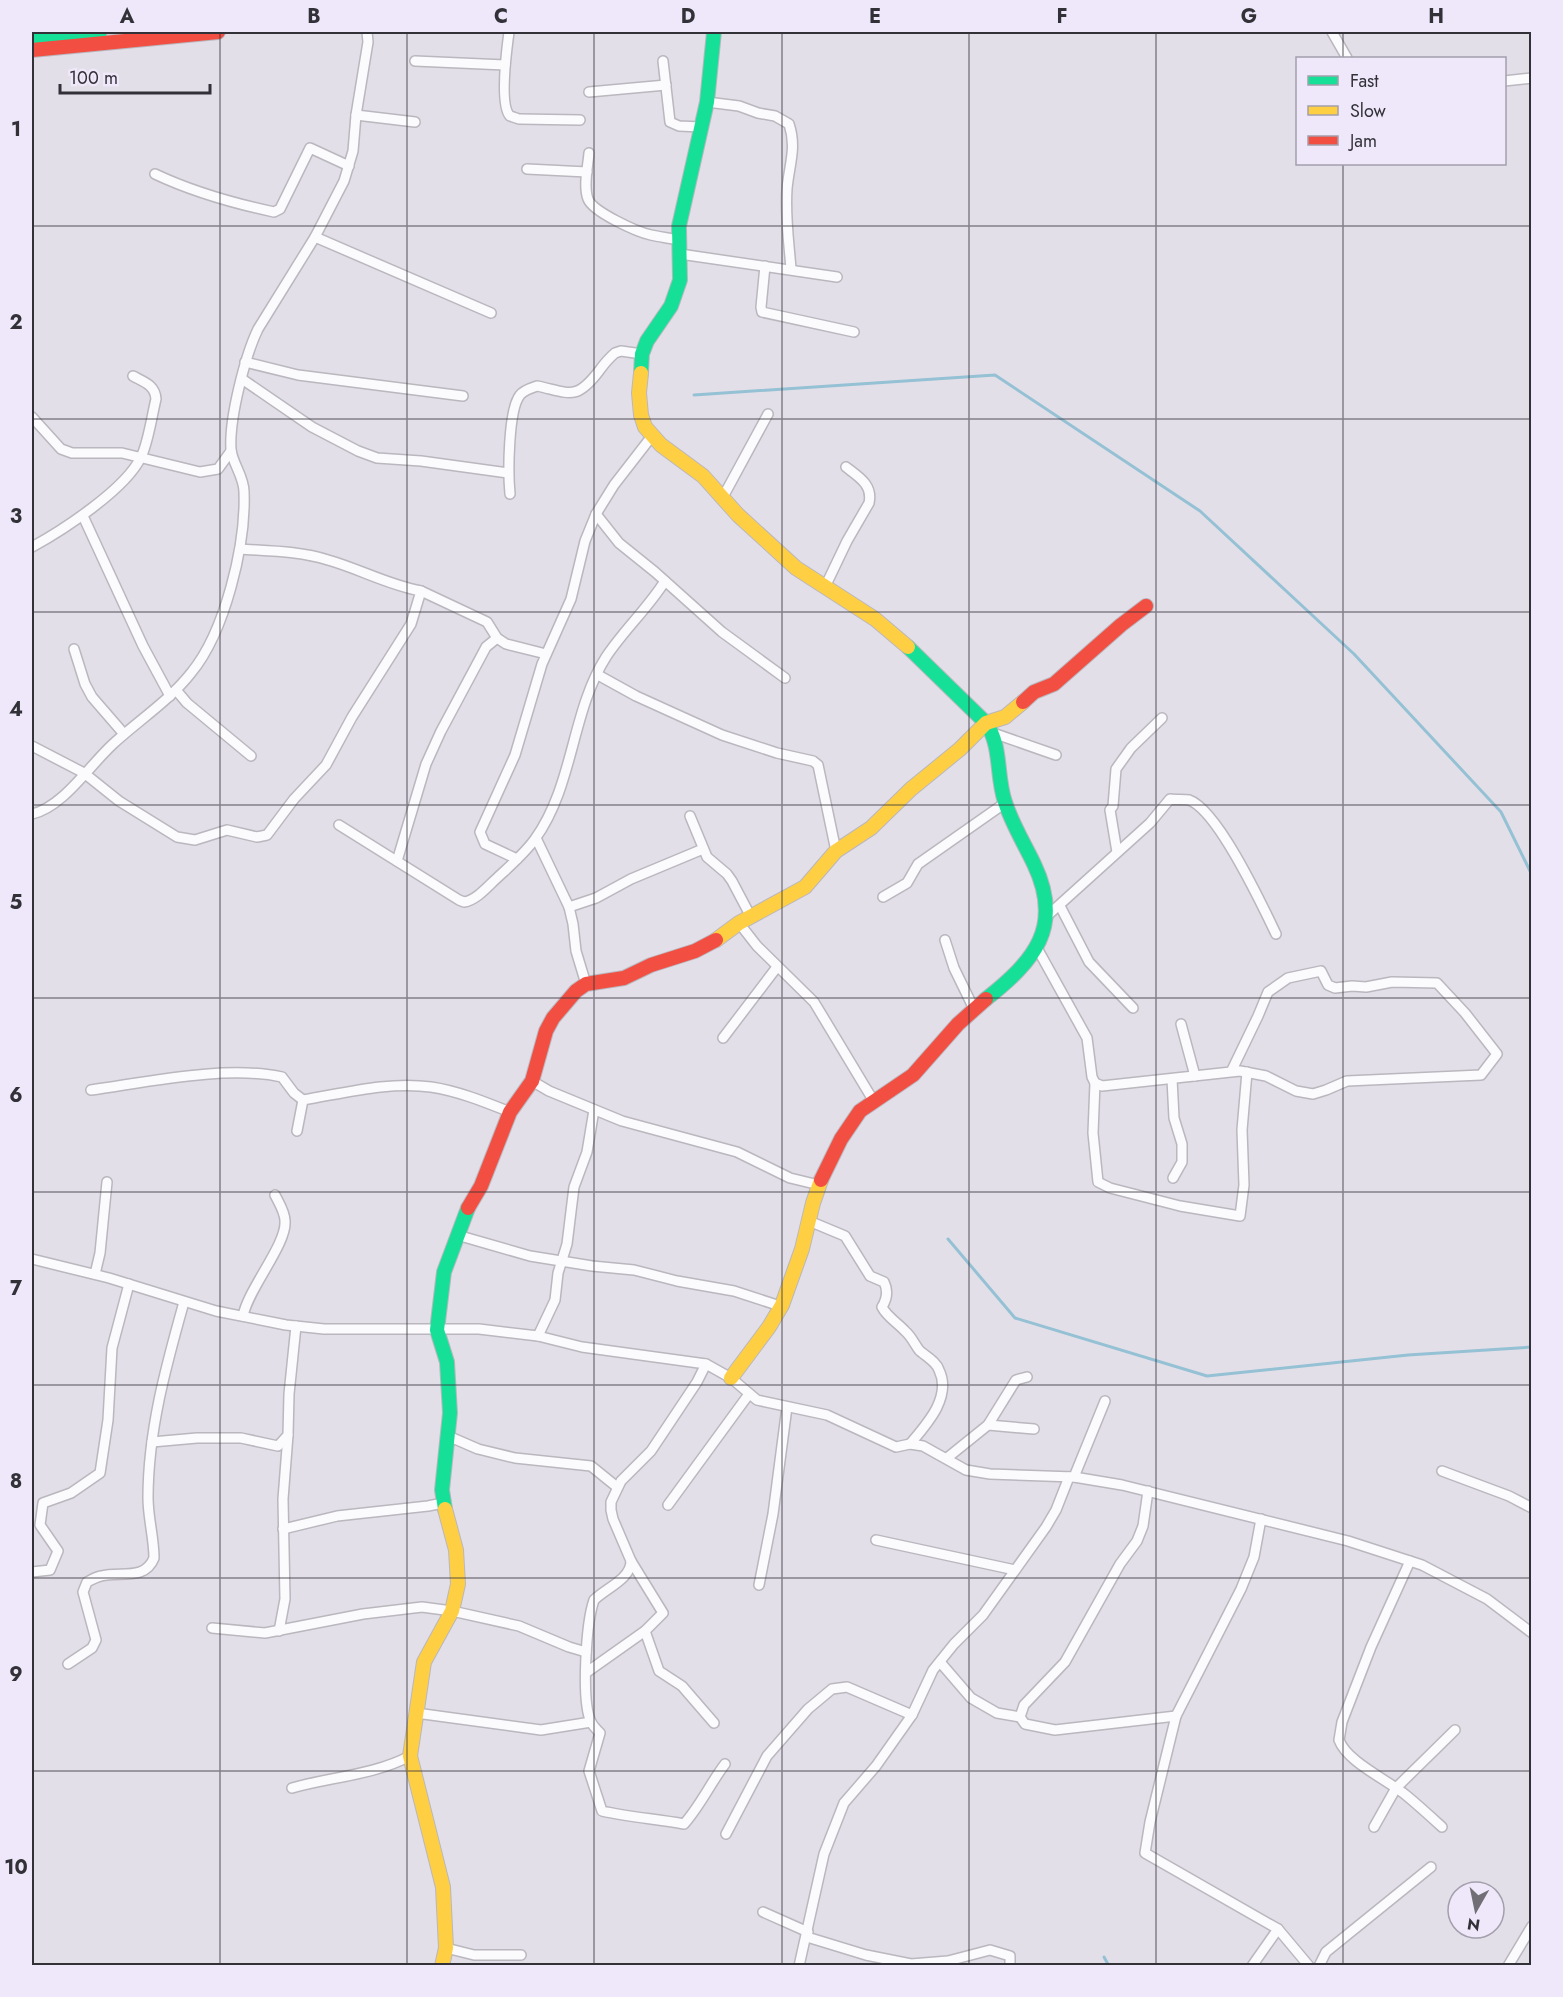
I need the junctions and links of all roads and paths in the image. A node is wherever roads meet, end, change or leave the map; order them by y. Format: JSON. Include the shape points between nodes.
{"nodes":[{"id":1,"x":100,"y":32,"type":"edge"},
{"id":2,"x":218,"y":32,"type":"edge"},
{"id":3,"x":367,"y":32,"type":"edge"},
{"id":4,"x":509,"y":32,"type":"edge"},
{"id":5,"x":714,"y":32,"type":"edge"},
{"id":6,"x":1332,"y":32,"type":"edge"},
{"id":7,"x":32,"y":38,"type":"edge"},
{"id":8,"x":32,"y":50,"type":"edge"},
{"id":9,"x":1346,"y":57,"type":"edge"},
{"id":10,"x":415,"y":61,"type":"dead end"},
{"id":11,"x":663,"y":61,"type":"dead end"},
{"id":12,"x":505,"y":65,"type":"junction"},
{"id":13,"x":1532,"y":78,"type":"edge"},
{"id":14,"x":1506,"y":81,"type":"edge"},
{"id":15,"x":666,"y":85,"type":"junction"},
{"id":16,"x":589,"y":92,"type":"dead end"},
{"id":17,"x":707,"y":102,"type":"junction"},
{"id":18,"x":356,"y":115,"type":"junction"},
{"id":19,"x":580,"y":120,"type":"dead end"},
{"id":20,"x":415,"y":122,"type":"dead end"},
{"id":21,"x":701,"y":127,"type":"junction"},
{"id":22,"x":589,"y":153,"type":"dead end"},
{"id":23,"x":350,"y":165,"type":"junction"},
{"id":24,"x":527,"y":169,"type":"dead end"},
{"id":25,"x":587,"y":172,"type":"junction"},
{"id":26,"x":154,"y":174,"type":"dead end"},
{"id":27,"x":315,"y":237,"type":"junction"},
{"id":28,"x":679,"y":247,"type":"junction"},
{"id":29,"x":765,"y":266,"type":"junction"},
{"id":30,"x":791,"y":269,"type":"junction"},
{"id":31,"x":837,"y":277,"type":"dead end"},
{"id":32,"x":491,"y":312,"type":"dead end"},
{"id":33,"x":854,"y":332,"type":"dead end"},
{"id":34,"x":642,"y":354,"type":"junction"},
{"id":35,"x":245,"y":362,"type":"junction"},
{"id":36,"x":133,"y":376,"type":"dead end"},
{"id":37,"x":242,"y":379,"type":"junction"},
{"id":38,"x":463,"y":396,"type":"dead end"},
{"id":39,"x":768,"y":414,"type":"dead end"},
{"id":40,"x":32,"y":417,"type":"edge"},
{"id":41,"x":652,"y":436,"type":"junction"},
{"id":42,"x":231,"y":451,"type":"junction"},
{"id":43,"x":141,"y":458,"type":"junction"},
{"id":44,"x":846,"y":468,"type":"dead end"},
{"id":45,"x":508,"y":473,"type":"junction"},
{"id":46,"x":510,"y":494,"type":"dead end"},
{"id":47,"x":723,"y":497,"type":"junction"},
{"id":48,"x":596,"y":514,"type":"junction"},
{"id":49,"x":83,"y":516,"type":"junction"},
{"id":50,"x":32,"y":547,"type":"edge"},
{"id":51,"x":240,"y":549,"type":"junction"},
{"id":52,"x":665,"y":581,"type":"junction"},
{"id":53,"x":825,"y":587,"type":"junction"},
{"id":54,"x":421,"y":591,"type":"junction"},
{"id":55,"x":1146,"y":606,"type":"dead end"},
{"id":56,"x":497,"y":638,"type":"junction"},
{"id":57,"x":74,"y":649,"type":"dead end"},
{"id":58,"x":546,"y":654,"type":"junction"},
{"id":59,"x":598,"y":675,"type":"junction"},
{"id":60,"x":785,"y":678,"type":"dead end"},
{"id":61,"x":173,"y":693,"type":"junction"},
{"id":62,"x":1162,"y":718,"type":"dead end"},
{"id":63,"x":990,"y":728,"type":"junction"},
{"id":64,"x":124,"y":734,"type":"junction"},
{"id":65,"x":32,"y":746,"type":"edge"},
{"id":66,"x":1056,"y":755,"type":"dead end"},
{"id":67,"x":251,"y":756,"type":"dead end"},
{"id":68,"x":84,"y":773,"type":"junction"},
{"id":69,"x":1005,"y":803,"type":"junction"},
{"id":70,"x":32,"y":813,"type":"edge"},
{"id":71,"x":690,"y":816,"type":"dead end"},
{"id":72,"x":339,"y":825,"type":"dead end"},
{"id":73,"x":536,"y":838,"type":"junction"},
{"id":74,"x":703,"y":849,"type":"junction"},
{"id":75,"x":836,"y":851,"type":"junction"},
{"id":76,"x":1117,"y":852,"type":"junction"},
{"id":77,"x":517,"y":859,"type":"junction"},
{"id":78,"x":397,"y":861,"type":"junction"},
{"id":79,"x":883,"y":897,"type":"dead end"},
{"id":80,"x":1060,"y":906,"type":"junction"},
{"id":81,"x":569,"y":907,"type":"junction"},
{"id":82,"x":1047,"y":916,"type":"junction"},
{"id":83,"x":745,"y":920,"type":"junction"},
{"id":84,"x":1276,"y":934,"type":"dead end"},
{"id":85,"x":945,"y":940,"type":"dead end"},
{"id":86,"x":1037,"y":948,"type":"junction"},
{"id":87,"x":777,"y":967,"type":"junction"},
{"id":88,"x":586,"y":984,"type":"junction"},
{"id":89,"x":1133,"y":1008,"type":"dead end"},
{"id":90,"x":974,"y":1009,"type":"junction"},
{"id":91,"x":1181,"y":1024,"type":"dead end"},
{"id":92,"x":723,"y":1038,"type":"dead end"},
{"id":93,"x":1231,"y":1072,"type":"junction"},
{"id":94,"x":1247,"y":1072,"type":"junction"},
{"id":95,"x":1195,"y":1076,"type":"junction"},
{"id":96,"x":1172,"y":1079,"type":"junction"},
{"id":97,"x":532,"y":1081,"type":"junction"},
{"id":98,"x":1095,"y":1083,"type":"junction"},
{"id":99,"x":91,"y":1090,"type":"dead end"},
{"id":100,"x":303,"y":1100,"type":"junction"},
{"id":101,"x":873,"y":1100,"type":"junction"},
{"id":102,"x":594,"y":1110,"type":"junction"},
{"id":103,"x":510,"y":1112,"type":"junction"},
{"id":104,"x":297,"y":1131,"type":"dead end"},
{"id":105,"x":1173,"y":1178,"type":"dead end"},
{"id":106,"x":107,"y":1182,"type":"dead end"},
{"id":107,"x":819,"y":1185,"type":"junction"},
{"id":108,"x":275,"y":1195,"type":"dead end"},
{"id":109,"x":809,"y":1221,"type":"junction"},
{"id":110,"x":457,"y":1235,"type":"junction"},
{"id":111,"x":32,"y":1259,"type":"edge"},
{"id":112,"x":561,"y":1262,"type":"junction"},
{"id":113,"x":95,"y":1274,"type":"junction"},
{"id":114,"x":129,"y":1284,"type":"junction"},
{"id":115,"x":184,"y":1302,"type":"junction"},
{"id":116,"x":780,"y":1306,"type":"junction"},
{"id":117,"x":243,"y":1316,"type":"junction"},
{"id":118,"x":296,"y":1326,"type":"junction"},
{"id":119,"x":437,"y":1330,"type":"junction"},
{"id":120,"x":538,"y":1336,"type":"junction"},
{"id":121,"x":706,"y":1364,"type":"junction"},
{"id":122,"x":1027,"y":1377,"type":"dead end"},
{"id":123,"x":731,"y":1378,"type":"junction"},
{"id":124,"x":749,"y":1394,"type":"junction"},
{"id":125,"x":1106,"y":1401,"type":"dead end"},
{"id":126,"x":787,"y":1407,"type":"junction"},
{"id":127,"x":988,"y":1425,"type":"junction"},
{"id":128,"x":1034,"y":1429,"type":"dead end"},
{"id":129,"x":288,"y":1435,"type":"junction"},
{"id":130,"x":448,"y":1436,"type":"junction"},
{"id":131,"x":152,"y":1442,"type":"junction"},
{"id":132,"x":910,"y":1444,"type":"junction"},
{"id":133,"x":947,"y":1458,"type":"junction"},
{"id":134,"x":1442,"y":1471,"type":"dead end"},
{"id":135,"x":1072,"y":1477,"type":"junction"},
{"id":136,"x":617,"y":1487,"type":"junction"},
{"id":137,"x":1148,"y":1491,"type":"junction"},
{"id":138,"x":443,"y":1503,"type":"junction"},
{"id":139,"x":668,"y":1506,"type":"dead end"},
{"id":140,"x":1532,"y":1508,"type":"edge"},
{"id":141,"x":1261,"y":1519,"type":"junction"},
{"id":142,"x":283,"y":1529,"type":"junction"},
{"id":143,"x":876,"y":1540,"type":"dead end"},
{"id":144,"x":631,"y":1561,"type":"junction"},
{"id":145,"x":1410,"y":1561,"type":"junction"},
{"id":146,"x":1015,"y":1570,"type":"junction"},
{"id":147,"x":32,"y":1572,"type":"edge"},
{"id":148,"x":759,"y":1585,"type":"dead end"},
{"id":149,"x":452,"y":1611,"type":"junction"},
{"id":150,"x":212,"y":1628,"type":"dead end"},
{"id":151,"x":279,"y":1631,"type":"junction"},
{"id":152,"x":645,"y":1631,"type":"junction"},
{"id":153,"x":1532,"y":1633,"type":"edge"},
{"id":154,"x":586,"y":1652,"type":"junction"},
{"id":155,"x":940,"y":1662,"type":"junction"},
{"id":156,"x":68,"y":1664,"type":"dead end"},
{"id":157,"x":586,"y":1672,"type":"junction"},
{"id":158,"x":416,"y":1713,"type":"junction"},
{"id":159,"x":912,"y":1715,"type":"junction"},
{"id":160,"x":1176,"y":1716,"type":"junction"},
{"id":161,"x":1020,"y":1717,"type":"junction"},
{"id":162,"x":591,"y":1722,"type":"junction"},
{"id":163,"x":714,"y":1723,"type":"dead end"},
{"id":164,"x":1455,"y":1730,"type":"dead end"},
{"id":165,"x":410,"y":1756,"type":"junction"},
{"id":166,"x":725,"y":1764,"type":"dead end"},
{"id":167,"x":292,"y":1788,"type":"dead end"},
{"id":168,"x":1396,"y":1788,"type":"junction"},
{"id":169,"x":1374,"y":1827,"type":"dead end"},
{"id":170,"x":1442,"y":1827,"type":"dead end"},
{"id":171,"x":726,"y":1834,"type":"dead end"},
{"id":172,"x":1431,"y":1867,"type":"dead end"},
{"id":173,"x":763,"y":1912,"type":"dead end"},
{"id":174,"x":1532,"y":1926,"type":"edge"},
{"id":175,"x":1278,"y":1929,"type":"junction"},
{"id":176,"x":807,"y":1935,"type":"junction"},
{"id":177,"x":446,"y":1948,"type":"junction"},
{"id":178,"x":521,"y":1955,"type":"dead end"},
{"id":179,"x":442,"y":1965,"type":"edge"},
{"id":180,"x":799,"y":1965,"type":"edge"},
{"id":181,"x":1010,"y":1965,"type":"edge"},
{"id":182,"x":1252,"y":1965,"type":"edge"},
{"id":183,"x":1309,"y":1965,"type":"edge"},
{"id":184,"x":1319,"y":1965,"type":"edge"},
{"id":185,"x":1508,"y":1965,"type":"edge"}],
"edges":[{"from":1,"to":7,"type":"street"},
{"from":2,"to":8,"type":"street"},
{"from":3,"to":18,"type":"street"},
{"from":4,"to":12,"type":"street"},
{"from":5,"to":17,"type":"street"},
{"from":6,"to":9,"type":"street"},
{"from":10,"to":12,"type":"street"},
{"from":11,"to":15,"type":"street"},
{"from":12,"to":19,"type":"street","via":[[506,109],[510,116]]},
{"from":13,"to":14,"type":"street"},
{"from":15,"to":16,"type":"street"},
{"from":15,"to":21,"type":"street","via":[[670,122]]},
{"from":17,"to":21,"type":"street"},
{"from":17,"to":30,"type":"street","via":[[739,106],[789,124],[794,143],[787,188]]},
{"from":18,"to":20,"type":"street"},
{"from":18,"to":23,"type":"street"},
{"from":21,"to":28,"type":"street","via":[[679,226]]},
{"from":22,"to":25,"type":"street"},
{"from":23,"to":26,"type":"street","via":[[310,148],[280,209],[274,212],[233,204]]},
{"from":23,"to":27,"type":"street"},
{"from":24,"to":25,"type":"street"},
{"from":25,"to":28,"type":"street","via":[[586,191],[593,207]]},
{"from":27,"to":32,"type":"street"},
{"from":27,"to":35,"type":"street","via":[[258,329]]},
{"from":28,"to":29,"type":"street"},
{"from":28,"to":34,"type":"street","via":[[681,280],[677,292]]},
{"from":29,"to":30,"type":"street"},
{"from":29,"to":33,"type":"street","via":[[762,312]]},
{"from":30,"to":31,"type":"street"},
{"from":34,"to":41,"type":"street","via":[[640,415]]},
{"from":34,"to":45,"type":"street","via":[[615,353],[581,391],[537,386],[520,395],[514,407]]},
{"from":35,"to":37,"type":"street"},
{"from":35,"to":38,"type":"street","via":[[298,375]]},
{"from":36,"to":43,"type":"street","via":[[156,392]]},
{"from":37,"to":42,"type":"street"},
{"from":37,"to":45,"type":"street","via":[[312,427],[377,458]]},
{"from":39,"to":47,"type":"street"},
{"from":40,"to":43,"type":"street","via":[[61,449]]},
{"from":41,"to":47,"type":"street"},
{"from":41,"to":48,"type":"street"},
{"from":42,"to":43,"type":"street","via":[[218,469],[200,472]]},
{"from":42,"to":51,"type":"street","via":[[244,490]]},
{"from":43,"to":49,"type":"street","via":[[114,490]]},
{"from":44,"to":53,"type":"street","via":[[869,487],[869,503]]},
{"from":45,"to":46,"type":"street"},
{"from":47,"to":53,"type":"street","via":[[796,568]]},
{"from":48,"to":52,"type":"street","via":[[619,543]]},
{"from":48,"to":58,"type":"street","via":[[566,615]]},
{"from":49,"to":50,"type":"street"},
{"from":49,"to":61,"type":"street","via":[[142,646]]},
{"from":51,"to":54,"type":"street","via":[[325,559]]},
{"from":51,"to":61,"type":"street","via":[[229,594],[204,655]]},
{"from":52,"to":59,"type":"street","via":[[606,657]]},
{"from":52,"to":60,"type":"street","via":[[722,632]]},
{"from":53,"to":63,"type":"street","via":[[895,634]]},
{"from":54,"to":56,"type":"street","via":[[487,622]]},
{"from":54,"to":68,"type":"street","via":[[411,624],[326,765],[267,835],[257,837],[226,830],[195,840],[177,837],[119,801]]},
{"from":55,"to":63,"type":"street","via":[[1054,684],[1034,692]]},
{"from":56,"to":58,"type":"street"},
{"from":56,"to":78,"type":"street","via":[[486,647],[426,764]]},
{"from":57,"to":64,"type":"street","via":[[92,697]]},
{"from":58,"to":77,"type":"street","via":[[515,755],[480,832],[485,844]]},
{"from":59,"to":73,"type":"street","via":[[554,806]]},
{"from":59,"to":75,"type":"street","via":[[722,735],[813,761],[818,765]]},
{"from":61,"to":64,"type":"street"},
{"from":61,"to":67,"type":"street"},
{"from":62,"to":76,"type":"street","via":[[1116,769],[1110,810]]},
{"from":63,"to":66,"type":"street"},
{"from":63,"to":69,"type":"street"},
{"from":63,"to":75,"type":"street","via":[[911,789],[871,828]]},
{"from":64,"to":68,"type":"street"},
{"from":65,"to":68,"type":"street"},
{"from":68,"to":70,"type":"street","via":[[68,794],[41,812]]},
{"from":69,"to":79,"type":"street","via":[[918,864],[907,883]]},
{"from":69,"to":82,"type":"street","via":[[1043,887]]},
{"from":71,"to":74,"type":"street"},
{"from":72,"to":78,"type":"street"},
{"from":73,"to":77,"type":"street"},
{"from":73,"to":81,"type":"street"},
{"from":74,"to":81,"type":"street"},
{"from":74,"to":83,"type":"street","via":[[732,881]]},
{"from":75,"to":83,"type":"street","via":[[805,887]]},
{"from":76,"to":80,"type":"street"},
{"from":76,"to":84,"type":"street","via":[[1170,799],[1190,800],[1210,818],[1248,874]]},
{"from":77,"to":78,"type":"street","via":[[474,898],[464,902]]},
{"from":80,"to":82,"type":"street"},
{"from":80,"to":89,"type":"street","via":[[1089,962]]},
{"from":81,"to":88,"type":"street"},
{"from":82,"to":86,"type":"street"},
{"from":83,"to":87,"type":"street"},
{"from":83,"to":88,"type":"street","via":[[695,951],[624,978]]},
{"from":85,"to":90,"type":"street"},
{"from":86,"to":90,"type":"street","via":[[1003,987]]},
{"from":86,"to":98,"type":"street","via":[[1087,1038]]},
{"from":87,"to":92,"type":"street"},
{"from":87,"to":101,"type":"street","via":[[814,1002]]},
{"from":88,"to":97,"type":"street","via":[[553,1018]]},
{"from":90,"to":101,"type":"street","via":[[914,1074]]},
{"from":91,"to":95,"type":"street"},
{"from":93,"to":94,"type":"street"},
{"from":93,"to":94,"type":"street","via":[[1268,992],[1288,978],[1321,971],[1328,985],[1335,988],[1392,982],[1437,983],[1497,1054],[1481,1075],[1347,1081],[1313,1094]]},
{"from":93,"to":95,"type":"street"},
{"from":94,"to":98,"type":"street","via":[[1240,1216],[1180,1206],[1098,1182],[1093,1133]]},
{"from":95,"to":96,"type":"street"},
{"from":96,"to":98,"type":"street","via":[[1102,1086]]},
{"from":96,"to":105,"type":"street","via":[[1174,1118],[1182,1144],[1182,1162]]},
{"from":97,"to":102,"type":"street"},
{"from":97,"to":103,"type":"street"},
{"from":99,"to":100,"type":"street","via":[[210,1074],[260,1072],[282,1077]]},
{"from":100,"to":103,"type":"street","via":[[354,1090],[415,1086],[444,1089]]},
{"from":100,"to":104,"type":"street"},
{"from":101,"to":107,"type":"street","via":[[849,1126]]},
{"from":102,"to":107,"type":"street","via":[[736,1152],[790,1178]]},
{"from":102,"to":112,"type":"street","via":[[584,1161],[574,1187]]},
{"from":103,"to":110,"type":"street"},
{"from":106,"to":113,"type":"street"},
{"from":107,"to":109,"type":"street"},
{"from":108,"to":117,"type":"street","via":[[283,1210],[285,1229]]},
{"from":109,"to":116,"type":"street","via":[[800,1257]]},
{"from":109,"to":132,"type":"street","via":[[848,1239],[870,1276],[884,1282],[885,1312],[940,1371],[941,1401]]},
{"from":110,"to":112,"type":"street"},
{"from":110,"to":119,"type":"street","via":[[442,1281]]},
{"from":111,"to":113,"type":"street"},
{"from":112,"to":116,"type":"street","via":[[634,1270],[734,1291]]},
{"from":112,"to":120,"type":"street","via":[[553,1309]]},
{"from":113,"to":114,"type":"street"},
{"from":114,"to":115,"type":"street"},
{"from":114,"to":147,"type":"street","via":[[112,1348],[100,1473],[71,1493],[43,1503],[40,1525],[58,1551],[50,1570]]},
{"from":115,"to":117,"type":"street"},
{"from":115,"to":131,"type":"street","via":[[166,1364]]},
{"from":116,"to":123,"type":"street"},
{"from":117,"to":118,"type":"street"},
{"from":118,"to":119,"type":"street"},
{"from":118,"to":129,"type":"street"},
{"from":119,"to":120,"type":"street","via":[[479,1329]]},
{"from":119,"to":130,"type":"street","via":[[447,1362]]},
{"from":120,"to":121,"type":"street","via":[[582,1347]]},
{"from":121,"to":123,"type":"street"},
{"from":121,"to":136,"type":"street","via":[[651,1451]]},
{"from":122,"to":127,"type":"street","via":[[1016,1380]]},
{"from":123,"to":124,"type":"street"},
{"from":124,"to":126,"type":"street","via":[[757,1400]]},
{"from":124,"to":139,"type":"street"},
{"from":125,"to":135,"type":"street"},
{"from":126,"to":132,"type":"street","via":[[827,1415],[896,1447]]},
{"from":126,"to":148,"type":"street"},
{"from":127,"to":128,"type":"street"},
{"from":127,"to":133,"type":"street"},
{"from":129,"to":131,"type":"street","via":[[278,1446],[241,1438]]},
{"from":129,"to":142,"type":"street"},
{"from":130,"to":136,"type":"street","via":[[515,1458],[591,1466]]},
{"from":130,"to":138,"type":"street"},
{"from":131,"to":156,"type":"street","via":[[148,1497],[154,1547],[152,1565],[133,1575],[100,1576],[87,1582],[83,1592],[96,1640],[92,1648]]},
{"from":132,"to":133,"type":"street"},
{"from":133,"to":135,"type":"street","via":[[966,1470],[990,1474]]},
{"from":134,"to":140,"type":"street"},
{"from":135,"to":137,"type":"street"},
{"from":135,"to":146,"type":"street","via":[[1056,1510]]},
{"from":136,"to":144,"type":"street","via":[[611,1510]]},
{"from":137,"to":141,"type":"street"},
{"from":137,"to":161,"type":"street","via":[[1137,1541],[1065,1662],[1024,1705]]},
{"from":138,"to":142,"type":"street","via":[[337,1516]]},
{"from":138,"to":149,"type":"street","via":[[456,1550],[458,1584]]},
{"from":141,"to":145,"type":"street"},
{"from":141,"to":160,"type":"street","via":[[1254,1557],[1241,1589]]},
{"from":142,"to":151,"type":"street","via":[[285,1599]]},
{"from":143,"to":146,"type":"street"},
{"from":144,"to":152,"type":"street","via":[[663,1613]]},
{"from":144,"to":154,"type":"street","via":[[627,1574],[594,1600]]},
{"from":145,"to":153,"type":"street","via":[[1487,1599]]},
{"from":145,"to":168,"type":"street","via":[[1352,1695],[1339,1740],[1358,1761]]},
{"from":146,"to":155,"type":"street","via":[[983,1615]]},
{"from":149,"to":151,"type":"street","via":[[422,1607]]},
{"from":149,"to":154,"type":"street","via":[[519,1626]]},
{"from":149,"to":158,"type":"street","via":[[424,1662]]},
{"from":150,"to":151,"type":"street"},
{"from":152,"to":157,"type":"street"},
{"from":152,"to":163,"type":"street","via":[[659,1671],[682,1686]]},
{"from":154,"to":157,"type":"street"},
{"from":155,"to":159,"type":"street"},
{"from":155,"to":161,"type":"street","via":[[971,1698],[997,1713]]},
{"from":157,"to":162,"type":"street"},
{"from":158,"to":162,"type":"street","via":[[541,1730]]},
{"from":158,"to":165,"type":"street"},
{"from":159,"to":171,"type":"street","via":[[847,1688],[832,1689],[808,1709],[767,1756]]},
{"from":159,"to":176,"type":"street","via":[[844,1803],[825,1854]]},
{"from":160,"to":161,"type":"street","via":[[1055,1730],[1025,1724]]},
{"from":160,"to":175,"type":"street","via":[[1145,1853]]},
{"from":162,"to":166,"type":"street","via":[[600,1733],[589,1771],[602,1811],[684,1824]]},
{"from":164,"to":168,"type":"street"},
{"from":165,"to":167,"type":"street","via":[[330,1781]]},
{"from":165,"to":177,"type":"street","via":[[443,1887]]},
{"from":168,"to":169,"type":"street"},
{"from":168,"to":170,"type":"street"},
{"from":172,"to":184,"type":"street","via":[[1326,1952]]},
{"from":173,"to":176,"type":"street"},
{"from":174,"to":185,"type":"street"},
{"from":175,"to":182,"type":"street"},
{"from":175,"to":183,"type":"street"},
{"from":176,"to":180,"type":"street"},
{"from":176,"to":181,"type":"street","via":[[911,1964],[948,1961],[990,1950],[1010,1956]]},
{"from":177,"to":178,"type":"street","via":[[474,1955]]},
{"from":177,"to":179,"type":"street"}]}
